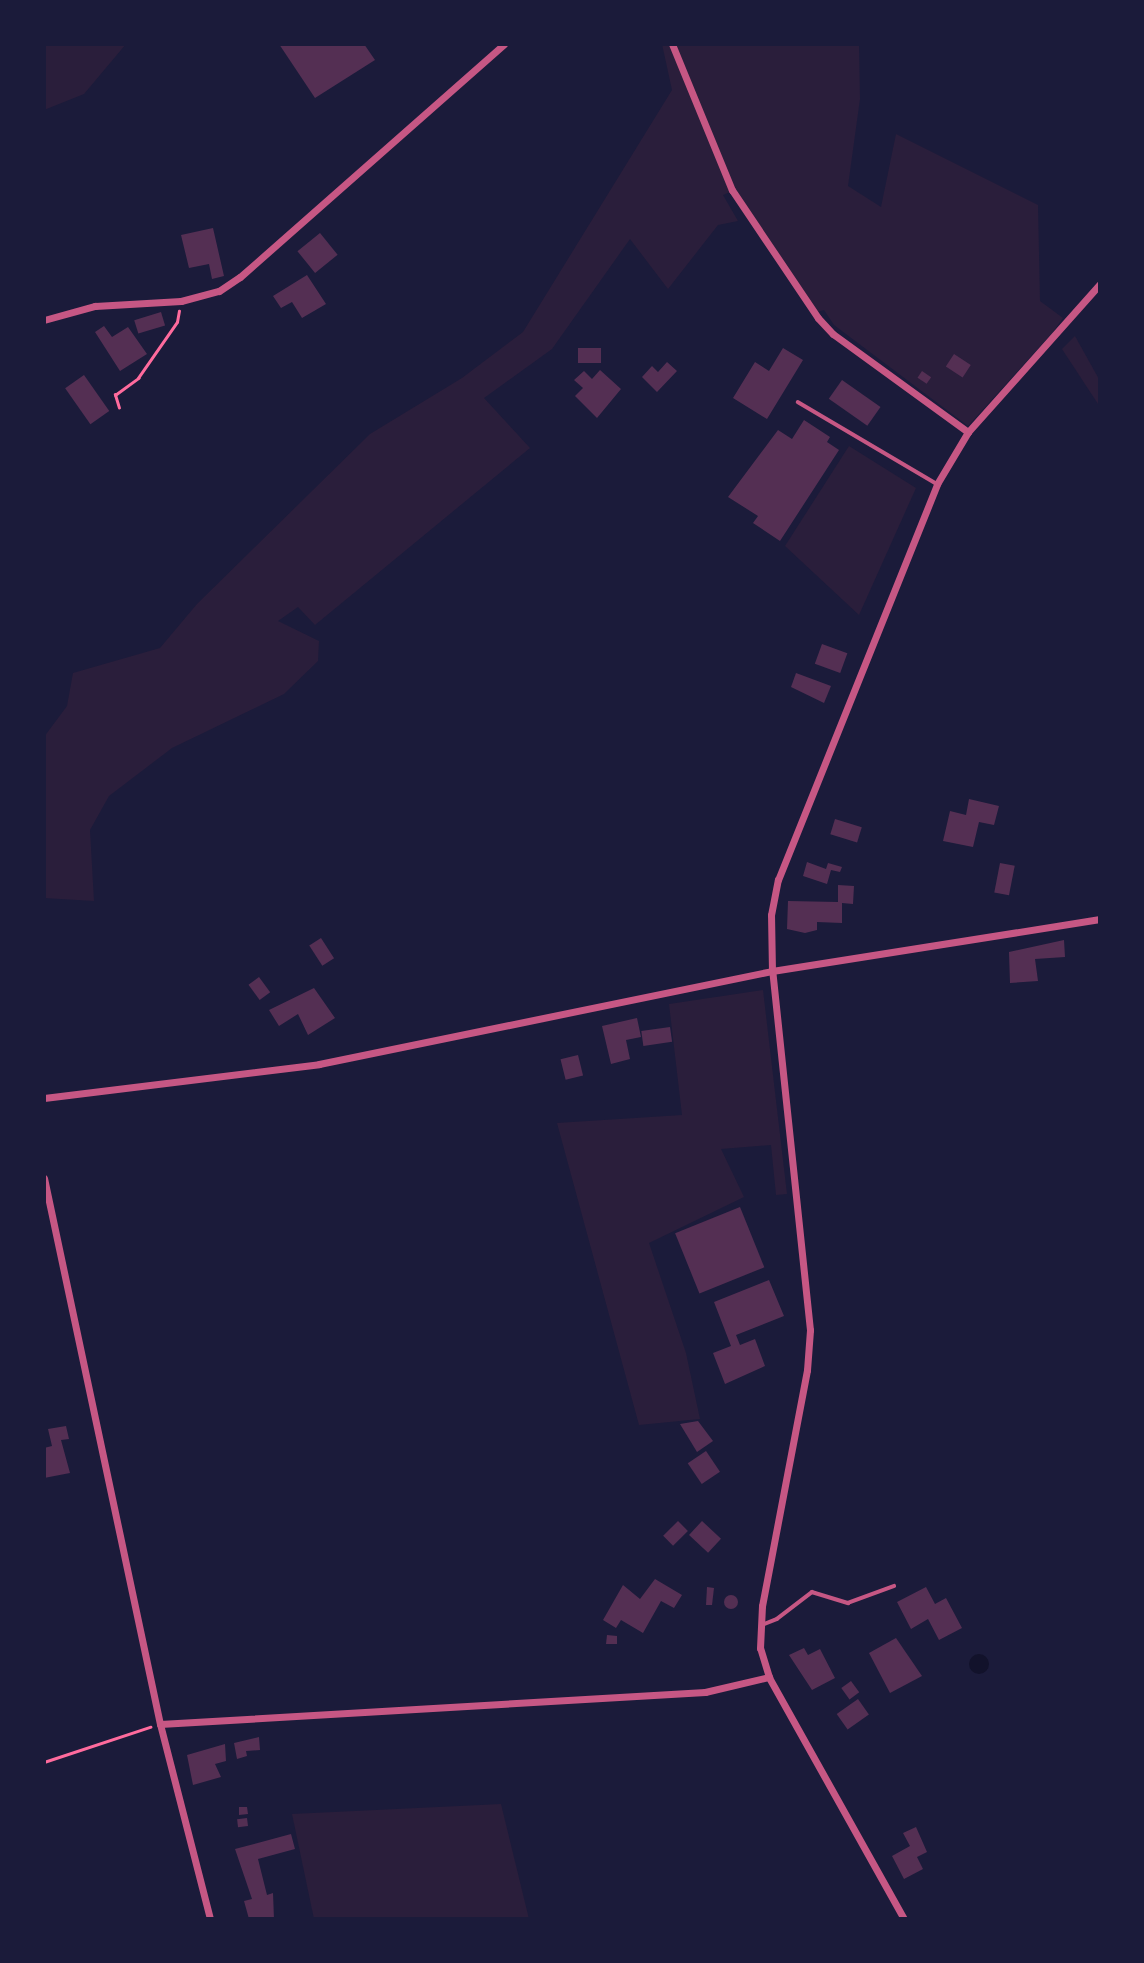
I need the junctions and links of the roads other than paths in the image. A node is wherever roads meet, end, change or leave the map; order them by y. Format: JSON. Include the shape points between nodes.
{"nodes":[{"id":1,"x":504,"y":44,"type":"edge"},
{"id":2,"x":672,"y":44,"type":"edge"},
{"id":3,"x":1100,"y":284,"type":"edge"},
{"id":4,"x":44,"y":320,"type":"edge"},
{"id":5,"x":798,"y":402,"type":"dead end"},
{"id":6,"x":968,"y":432,"type":"junction"},
{"id":7,"x":937,"y":484,"type":"junction"},
{"id":8,"x":1100,"y":919,"type":"edge"},
{"id":9,"x":772,"y":971,"type":"junction"},
{"id":10,"x":44,"y":1098,"type":"edge"},
{"id":11,"x":44,"y":1178,"type":"edge"},
{"id":12,"x":894,"y":1586,"type":"dead end"},
{"id":13,"x":760,"y":1625,"type":"junction"},
{"id":14,"x":769,"y":1677,"type":"junction"},
{"id":15,"x":160,"y":1724,"type":"junction"},
{"id":16,"x":210,"y":1919,"type":"edge"},
{"id":17,"x":904,"y":1919,"type":"edge"}],
"edges":[{"from":1,"to":4,"type":"street","via":[[240,277],[204,298],[95,306]]},
{"from":2,"to":6,"type":"street","via":[[732,190],[818,318],[833,334]]},
{"from":3,"to":6,"type":"street"},
{"from":5,"to":7,"type":"lane"},
{"from":6,"to":7,"type":"street"},
{"from":7,"to":9,"type":"street","via":[[778,880],[771,915]]},
{"from":8,"to":9,"type":"street"},
{"from":9,"to":10,"type":"street","via":[[318,1064]]},
{"from":9,"to":13,"type":"street","via":[[810,1331],[807,1370]]},
{"from":11,"to":15,"type":"street"},
{"from":12,"to":13,"type":"lane","via":[[848,1603],[812,1591],[777,1619]]},
{"from":13,"to":14,"type":"street","via":[[760,1648]]},
{"from":14,"to":15,"type":"street","via":[[705,1692]]},
{"from":14,"to":17,"type":"street"},
{"from":15,"to":16,"type":"street"}]}
